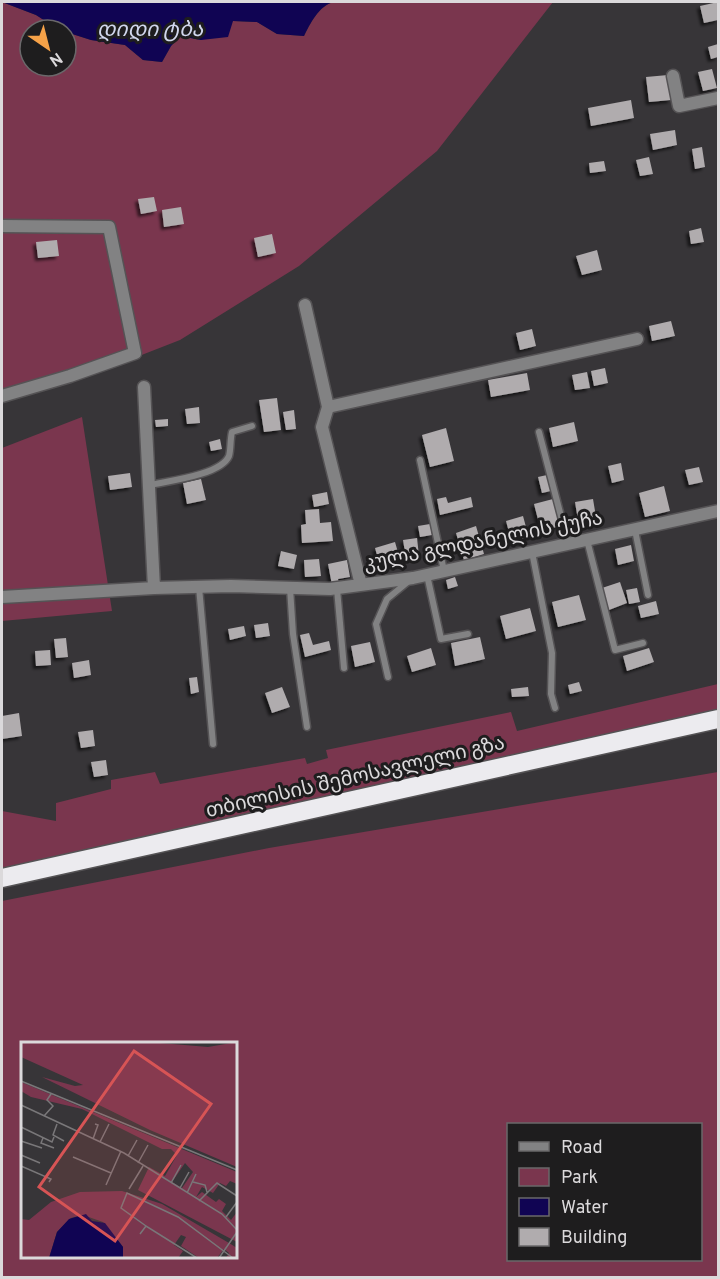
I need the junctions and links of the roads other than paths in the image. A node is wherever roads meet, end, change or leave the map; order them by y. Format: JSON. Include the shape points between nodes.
{"nodes":[{"id":1,"x":673,"y":76,"type":"dead end"},
{"id":2,"x":718,"y":98,"type":"edge"},
{"id":3,"x":2,"y":226,"type":"edge"},
{"id":4,"x":305,"y":305,"type":"dead end"},
{"id":5,"x":637,"y":339,"type":"dead end"},
{"id":6,"x":144,"y":387,"type":"dead end"},
{"id":7,"x":2,"y":396,"type":"edge"},
{"id":8,"x":328,"y":406,"type":"junction"},
{"id":9,"x":252,"y":426,"type":"dead end"},
{"id":10,"x":539,"y":432,"type":"dead end"},
{"id":11,"x":420,"y":460,"type":"dead end"},
{"id":12,"x":149,"y":485,"type":"junction"},
{"id":13,"x":718,"y":511,"type":"edge"},
{"id":14,"x":635,"y":529,"type":"junction"},
{"id":15,"x":587,"y":540,"type":"junction"},
{"id":16,"x":568,"y":544,"type":"junction"},
{"id":17,"x":532,"y":552,"type":"junction"},
{"id":18,"x":444,"y":571,"type":"junction"},
{"id":19,"x":427,"y":575,"type":"junction"},
{"id":20,"x":413,"y":578,"type":"junction"},
{"id":21,"x":361,"y":585,"type":"junction"},
{"id":22,"x":199,"y":587,"type":"junction"},
{"id":23,"x":154,"y":588,"type":"junction"},
{"id":24,"x":290,"y":588,"type":"junction"},
{"id":25,"x":337,"y":588,"type":"junction"},
{"id":26,"x":648,"y":595,"type":"dead end"},
{"id":27,"x":2,"y":597,"type":"edge"},
{"id":28,"x":468,"y":634,"type":"dead end"},
{"id":29,"x":643,"y":643,"type":"dead end"},
{"id":30,"x":344,"y":668,"type":"dead end"},
{"id":31,"x":388,"y":677,"type":"dead end"},
{"id":32,"x":555,"y":708,"type":"dead end"},
{"id":33,"x":718,"y":718,"type":"edge"},
{"id":34,"x":307,"y":727,"type":"dead end"},
{"id":35,"x":213,"y":744,"type":"dead end"},
{"id":36,"x":2,"y":878,"type":"edge"}],
"edges":[{"from":1,"to":2,"type":"street","via":[[679,106]]},
{"from":3,"to":7,"type":"street","via":[[110,227],[135,353]]},
{"from":4,"to":8,"type":"street"},
{"from":5,"to":8,"type":"street"},
{"from":6,"to":12,"type":"street"},
{"from":8,"to":21,"type":"street","via":[[322,427]]},
{"from":9,"to":12,"type":"lane","via":[[232,432],[230,454],[216,469]]},
{"from":10,"to":16,"type":"lane"},
{"from":11,"to":18,"type":"lane"},
{"from":12,"to":23,"type":"street"},
{"from":13,"to":14,"type":"street","name":"კულა გლდანელის ქუჩა"},
{"from":14,"to":15,"type":"street","name":"კულა გლდანელის ქუჩა"},
{"from":14,"to":26,"type":"lane"},
{"from":15,"to":16,"type":"street","name":"კულა გლდანელის ქუჩა"},
{"from":15,"to":29,"type":"lane","via":[[615,650]]},
{"from":16,"to":17,"type":"street","name":"კულა გლდანელის ქუჩა"},
{"from":17,"to":18,"type":"street","name":"კულა გლდანელის ქუჩა"},
{"from":17,"to":32,"type":"lane","via":[[552,653],[551,694]]},
{"from":18,"to":19,"type":"street","name":"კულა გლდანელის ქუჩა"},
{"from":19,"to":20,"type":"street","name":"კულა გლდანელის ქუჩა"},
{"from":19,"to":28,"type":"lane","via":[[441,639]]},
{"from":20,"to":21,"type":"street","name":"კულა გლდანელის ქუჩა"},
{"from":20,"to":31,"type":"lane","via":[[387,599],[376,624]]},
{"from":21,"to":25,"type":"street","name":"კულა გლდანელის ქუჩა"},
{"from":22,"to":23,"type":"street","name":"კულა გლდანელის ქუჩა"},
{"from":22,"to":24,"type":"street","name":"კულა გლდანელის ქუჩა"},
{"from":22,"to":35,"type":"lane"},
{"from":23,"to":27,"type":"street","name":"კულა გლდანელის ქუჩა"},
{"from":24,"to":25,"type":"street","name":"კულა გლდანელის ქუჩა"},
{"from":24,"to":34,"type":"lane"},
{"from":25,"to":30,"type":"lane"},
{"from":33,"to":36,"type":"highway","name":"თბილისის შემოსავლელი გზა"}]}
